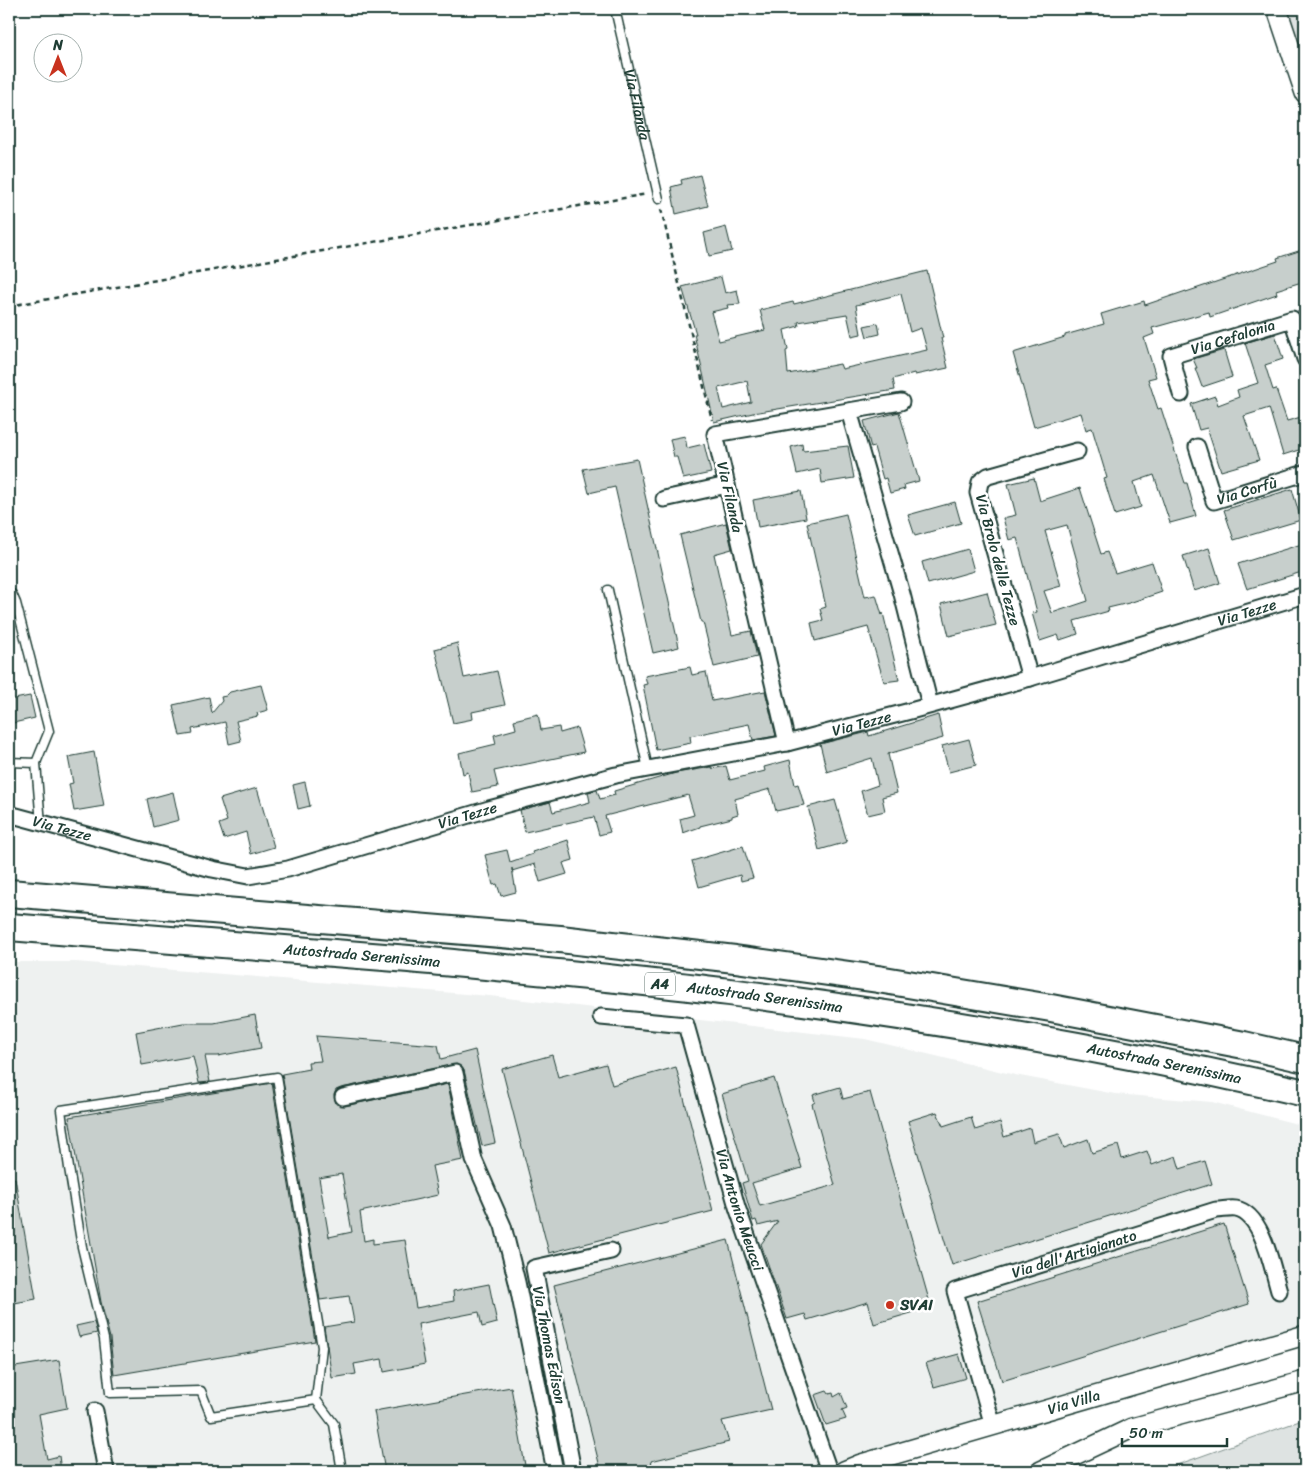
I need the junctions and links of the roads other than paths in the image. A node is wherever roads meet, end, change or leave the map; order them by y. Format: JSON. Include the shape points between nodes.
{"nodes":[{"id":1,"x":614,"y":9,"type":"edge"},
{"id":2,"x":1277,"y":9,"type":"edge"},
{"id":3,"x":1305,"y":93,"type":"edge"},
{"id":4,"x":659,"y":199,"type":"road end"},
{"id":5,"x":1305,"y":359,"type":"edge"},
{"id":6,"x":1182,"y":394,"type":"dead end"},
{"id":7,"x":901,"y":402,"type":"dead end"},
{"id":8,"x":848,"y":411,"type":"junction"},
{"id":9,"x":1197,"y":447,"type":"dead end"},
{"id":10,"x":1077,"y":451,"type":"dead end"},
{"id":11,"x":1305,"y":473,"type":"edge"},
{"id":12,"x":727,"y":485,"type":"junction"},
{"id":13,"x":664,"y":499,"type":"dead end"},
{"id":14,"x":608,"y":590,"type":"dead end"},
{"id":15,"x":9,"y":593,"type":"edge"},
{"id":16,"x":1305,"y":595,"type":"edge"},
{"id":17,"x":1030,"y":678,"type":"junction"},
{"id":18,"x":930,"y":705,"type":"junction"},
{"id":19,"x":787,"y":743,"type":"junction"},
{"id":20,"x":9,"y":762,"type":"edge"},
{"id":21,"x":36,"y":763,"type":"junction"},
{"id":22,"x":648,"y":769,"type":"junction"},
{"id":23,"x":9,"y":814,"type":"edge"},
{"id":24,"x":41,"y":824,"type":"junction"},
{"id":25,"x":9,"y":893,"type":"edge"},
{"id":26,"x":9,"y":927,"type":"edge"},
{"id":27,"x":601,"y":1017,"type":"dead end"},
{"id":28,"x":1305,"y":1059,"type":"edge"},
{"id":29,"x":1305,"y":1093,"type":"edge"},
{"id":30,"x":343,"y":1097,"type":"dead end"},
{"id":31,"x":611,"y":1250,"type":"dead end"},
{"id":32,"x":1279,"y":1291,"type":"dead end"},
{"id":33,"x":1305,"y":1335,"type":"edge"},
{"id":34,"x":1305,"y":1381,"type":"edge"},
{"id":35,"x":316,"y":1400,"type":"junction"},
{"id":36,"x":95,"y":1412,"type":"dead end"},
{"id":37,"x":993,"y":1426,"type":"junction"},
{"id":38,"x":106,"y":1471,"type":"edge"},
{"id":39,"x":342,"y":1471,"type":"edge"},
{"id":40,"x":555,"y":1471,"type":"edge"},
{"id":41,"x":573,"y":1471,"type":"edge"},
{"id":42,"x":829,"y":1471,"type":"edge"},
{"id":43,"x":844,"y":1471,"type":"edge"},
{"id":44,"x":1041,"y":1471,"type":"edge"}],
"edges":[{"from":1,"to":4,"type":"lane","name":"Via Filanda"},
{"from":2,"to":3,"type":"street"},
{"from":5,"to":6,"type":"street","name":"Via Cefalonia","via":[[1292,319],[1171,356]]},
{"from":7,"to":8,"type":"street"},
{"from":8,"to":12,"type":"street","name":"Via Filanda","via":[[715,434]]},
{"from":8,"to":18,"type":"street","via":[[902,594]]},
{"from":9,"to":11,"type":"street","name":"Via Corfù","via":[[1214,501]]},
{"from":10,"to":17,"type":"street","name":"Via Brolo delle Tezze","via":[[988,476],[980,482],[978,493]]},
{"from":12,"to":13,"type":"street"},
{"from":12,"to":19,"type":"street","name":"Via Filanda"},
{"from":14,"to":22,"type":"lane"},
{"from":15,"to":21,"type":"lane","via":[[16,603],[48,731]]},
{"from":16,"to":17,"type":"street","name":"Via Tezze"},
{"from":17,"to":18,"type":"street","name":"Via Tezze"},
{"from":18,"to":19,"type":"street","name":"Via Tezze"},
{"from":19,"to":22,"type":"street","name":"Via Tezze"},
{"from":20,"to":21,"type":"lane"},
{"from":21,"to":24,"type":"lane"},
{"from":22,"to":24,"type":"street","name":"Via Tezze","via":[[489,809],[288,869],[248,876]]},
{"from":23,"to":24,"type":"street","name":"Via Tezze"},
{"from":25,"to":28,"type":"highway","number":"A4","via":[[560,939],[725,958],[1051,1008]]},
{"from":26,"to":29,"type":"highway","name":"Autostrada Serenissima","number":"A4","via":[[542,971],[727,991],[1051,1040]]},
{"from":27,"to":42,"type":"street","name":"Via Antonio Meucci","via":[[686,1026],[737,1207]]},
{"from":30,"to":40,"type":"street","via":[[454,1073],[474,1160],[503,1226]]},
{"from":31,"to":41,"type":"street","name":"Via Thomas Edison","via":[[534,1268]]},
{"from":32,"to":37,"type":"street","name":"Via dell'Artigianato","via":[[1260,1232],[1252,1217],[1236,1209],[1216,1210],[955,1290]]},
{"from":33,"to":37,"type":"street","name":"Via Villa"},
{"from":34,"to":44,"type":"street","via":[[1132,1428]]},
{"from":35,"to":35,"type":"lane","via":[[322,1347],[277,1077],[61,1110],[82,1247],[104,1339],[110,1393],[200,1391],[211,1416]]},
{"from":35,"to":39,"type":"lane","via":[[334,1424]]},
{"from":36,"to":38,"type":"street"},
{"from":37,"to":43,"type":"street","name":"Via Villa"}]}
